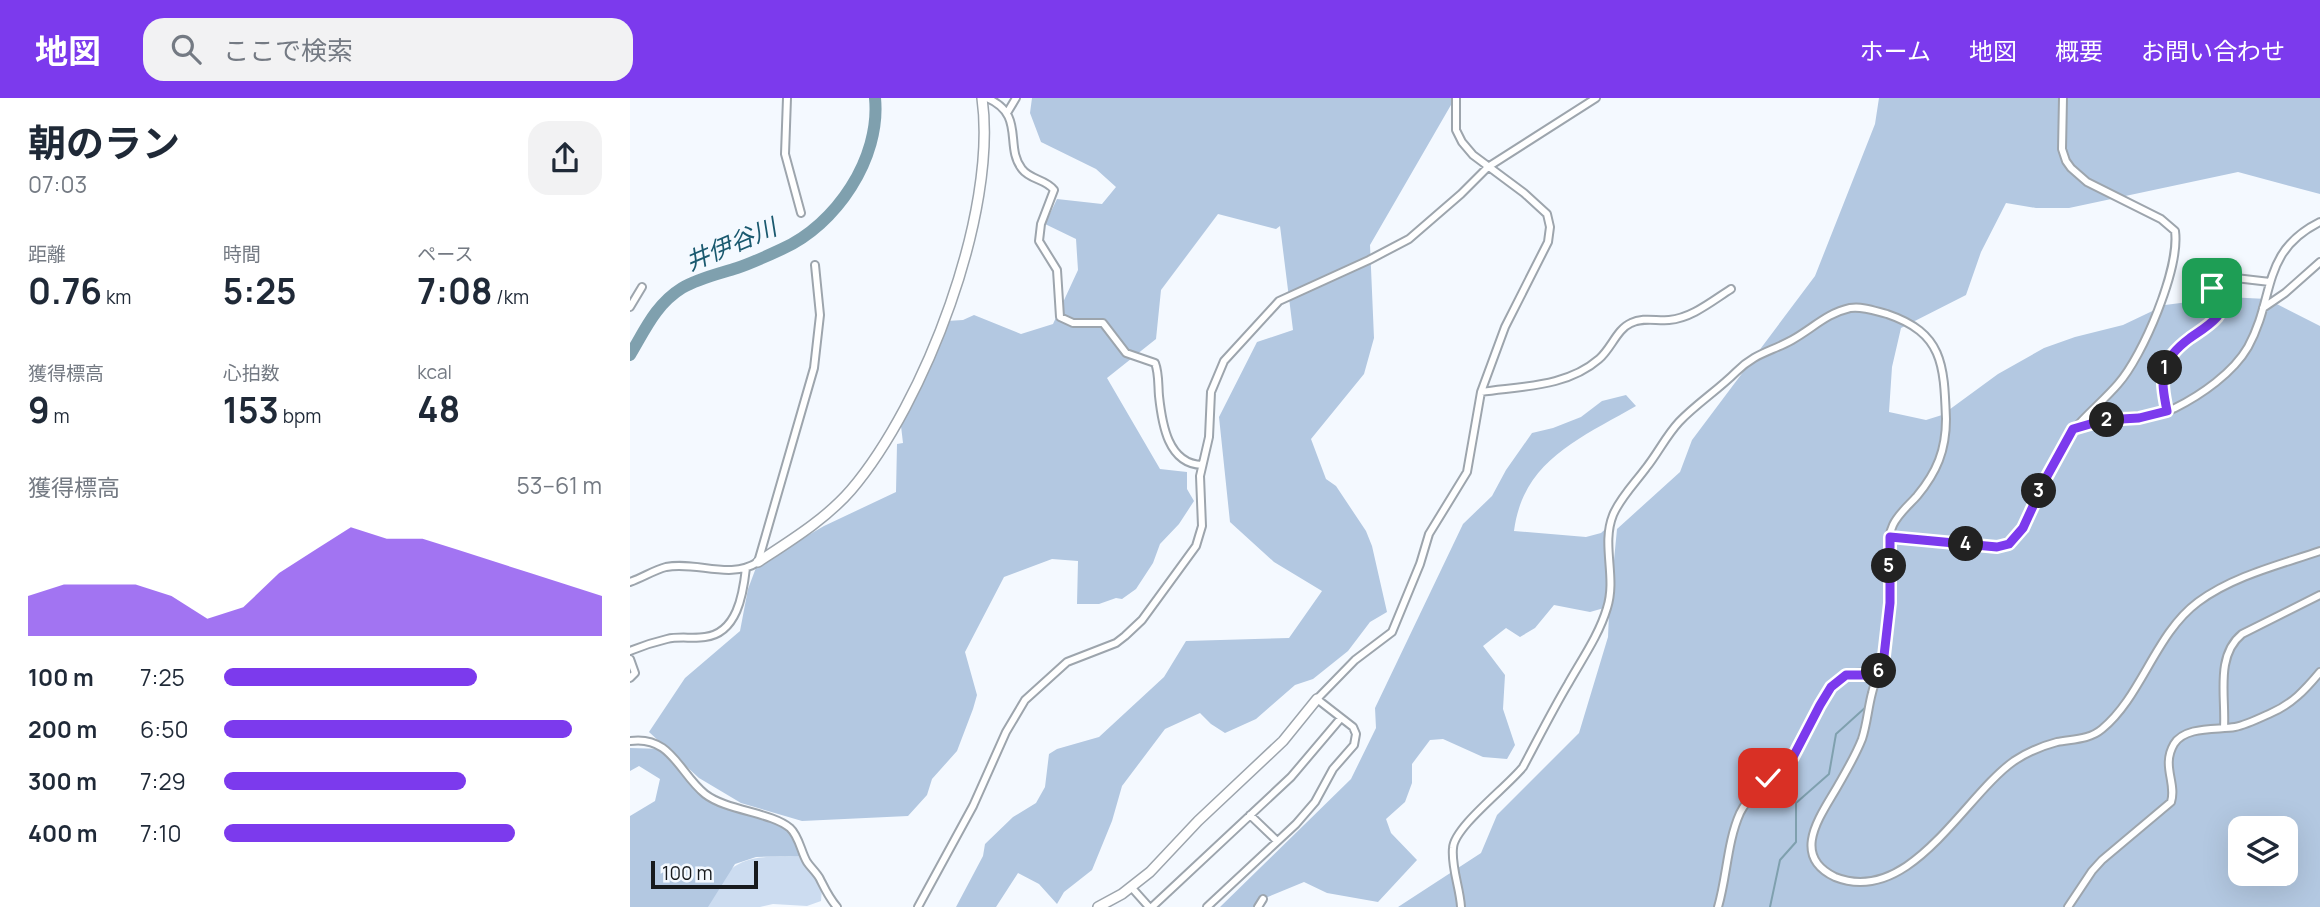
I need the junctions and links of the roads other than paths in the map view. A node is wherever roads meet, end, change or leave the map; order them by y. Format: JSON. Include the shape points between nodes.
{"nodes":[{"id":1,"x":787,"y":98,"type":"edge"},
{"id":2,"x":984,"y":98,"type":"edge"},
{"id":3,"x":1016,"y":98,"type":"edge"},
{"id":4,"x":1456,"y":98,"type":"edge"},
{"id":5,"x":1596,"y":98,"type":"edge"},
{"id":6,"x":2063,"y":98,"type":"edge"},
{"id":7,"x":1007,"y":113,"type":"junction"},
{"id":8,"x":1488,"y":167,"type":"junction"},
{"id":9,"x":801,"y":213,"type":"dead end"},
{"id":10,"x":2320,"y":222,"type":"edge"},
{"id":11,"x":2320,"y":262,"type":"edge"},
{"id":12,"x":815,"y":265,"type":"dead end"},
{"id":13,"x":2270,"y":282,"type":"junction"},
{"id":14,"x":642,"y":287,"type":"dead end"},
{"id":15,"x":1731,"y":289,"type":"dead end"},
{"id":16,"x":630,"y":307,"type":"edge"},
{"id":17,"x":2263,"y":308,"type":"junction"},
{"id":18,"x":1481,"y":391,"type":"junction"},
{"id":19,"x":2167,"y":411,"type":"junction"},
{"id":20,"x":2073,"y":429,"type":"junction"},
{"id":21,"x":1202,"y":465,"type":"junction"},
{"id":22,"x":1890,"y":537,"type":"junction"},
{"id":23,"x":2320,"y":551,"type":"edge"},
{"id":24,"x":758,"y":562,"type":"junction"},
{"id":25,"x":746,"y":568,"type":"junction"},
{"id":26,"x":630,"y":582,"type":"edge"},
{"id":27,"x":2320,"y":595,"type":"edge"},
{"id":28,"x":630,"y":651,"type":"edge"},
{"id":29,"x":630,"y":659,"type":"edge"},
{"id":30,"x":2320,"y":672,"type":"edge"},
{"id":31,"x":1878,"y":675,"type":"junction"},
{"id":32,"x":630,"y":678,"type":"edge"},
{"id":33,"x":1317,"y":699,"type":"junction"},
{"id":34,"x":1341,"y":718,"type":"junction"},
{"id":35,"x":2224,"y":727,"type":"junction"},
{"id":36,"x":630,"y":741,"type":"edge"},
{"id":37,"x":1250,"y":816,"type":"junction"},
{"id":38,"x":1276,"y":840,"type":"junction"},
{"id":39,"x":1132,"y":888,"type":"junction"},
{"id":40,"x":1263,"y":899,"type":"dead end"},
{"id":41,"x":836,"y":907,"type":"edge"},
{"id":42,"x":918,"y":907,"type":"edge"},
{"id":43,"x":1098,"y":907,"type":"edge"},
{"id":44,"x":1150,"y":907,"type":"edge"},
{"id":45,"x":1206,"y":907,"type":"edge"},
{"id":46,"x":1258,"y":907,"type":"edge"},
{"id":47,"x":1461,"y":907,"type":"edge"},
{"id":48,"x":1718,"y":907,"type":"edge"},
{"id":49,"x":2068,"y":907,"type":"edge"}],
"edges":[{"from":1,"to":9,"type":"street","via":[[785,155]]},
{"from":2,"to":7,"type":"street"},
{"from":2,"to":24,"type":"street","via":[[985,147],[969,248],[911,396],[850,490],[822,517]]},
{"from":3,"to":7,"type":"street"},
{"from":4,"to":8,"type":"street","via":[[1456,130]]},
{"from":5,"to":8,"type":"street"},
{"from":6,"to":20,"type":"street","via":[[2062,149],[2071,168],[2087,182],[2169,224],[2176,234],[2159,305],[2132,367]]},
{"from":7,"to":21,"type":"street","via":[[1019,166],[1054,190],[1041,224],[1040,241],[1057,270],[1060,317],[1073,323],[1103,323],[1126,353],[1155,363],[1171,447],[1187,463]]},
{"from":8,"to":18,"type":"street","via":[[1547,214],[1550,227],[1548,242]]},
{"from":8,"to":21,"type":"street","via":[[1409,239],[1271,308],[1216,375]]},
{"from":10,"to":13,"type":"street","via":[[2284,248]]},
{"from":11,"to":17,"type":"street"},
{"from":12,"to":24,"type":"street","via":[[820,315],[814,368]]},
{"from":13,"to":17,"type":"street"},
{"from":13,"to":19,"type":"street","via":[[2227,278],[2214,282],[2221,311],[2175,352],[2162,374]]},
{"from":14,"to":16,"type":"street"},
{"from":15,"to":18,"type":"street","via":[[1686,316],[1628,324],[1601,358],[1563,380]]},
{"from":17,"to":19,"type":"street","via":[[2243,355],[2197,395]]},
{"from":18,"to":33,"type":"street","via":[[1467,472],[1429,534],[1392,632],[1355,660]]},
{"from":19,"to":20,"type":"street"},
{"from":20,"to":22,"type":"street","via":[[2023,528],[2009,544],[1997,547]]},
{"from":21,"to":42,"type":"street","via":[[1202,526],[1195,546],[1142,620],[1125,636],[1067,662],[1025,700]]},
{"from":22,"to":31,"type":"street","via":[[1890,603]]},
{"from":22,"to":47,"type":"street","via":[[1893,525],[1933,475],[1942,456],[1946,417],[1942,376],[1936,348],[1924,332],[1874,310],[1849,309],[1748,359],[1682,419],[1623,499],[1614,515],[1608,546],[1608,605],[1590,647],[1523,767],[1455,837],[1452,852]]},
{"from":23,"to":31,"type":"street","via":[[2230,582],[2193,605],[2176,622],[2101,730],[2047,745],[2013,762],[1911,866],[1867,884],[1846,881],[1824,870],[1811,843],[1817,821],[1862,739]]},
{"from":24,"to":25,"type":"street"},
{"from":25,"to":26,"type":"street","via":[[665,567]]},
{"from":25,"to":28,"type":"street","via":[[732,622],[723,633],[668,638]]},
{"from":27,"to":35,"type":"street","via":[[2235,640],[2227,658]]},
{"from":29,"to":32,"type":"street","via":[[635,673]]},
{"from":30,"to":35,"type":"street","via":[[2292,702]]},
{"from":31,"to":48,"type":"street","via":[[1846,675],[1831,687],[1793,757],[1743,807]]},
{"from":33,"to":34,"type":"street"},
{"from":33,"to":39,"type":"street","via":[[1283,741]]},
{"from":34,"to":37,"type":"street","via":[[1291,777]]},
{"from":34,"to":38,"type":"street","via":[[1355,730],[1354,745],[1333,769],[1315,802]]},
{"from":35,"to":49,"type":"street","via":[[2191,732],[2176,740],[2168,772],[2171,802],[2102,860]]},
{"from":36,"to":41,"type":"street","via":[[660,746],[706,795],[791,829]]},
{"from":37,"to":38,"type":"street"},
{"from":37,"to":44,"type":"street"},
{"from":38,"to":45,"type":"street"},
{"from":39,"to":43,"type":"street"},
{"from":39,"to":44,"type":"street"},
{"from":40,"to":46,"type":"street"}]}
